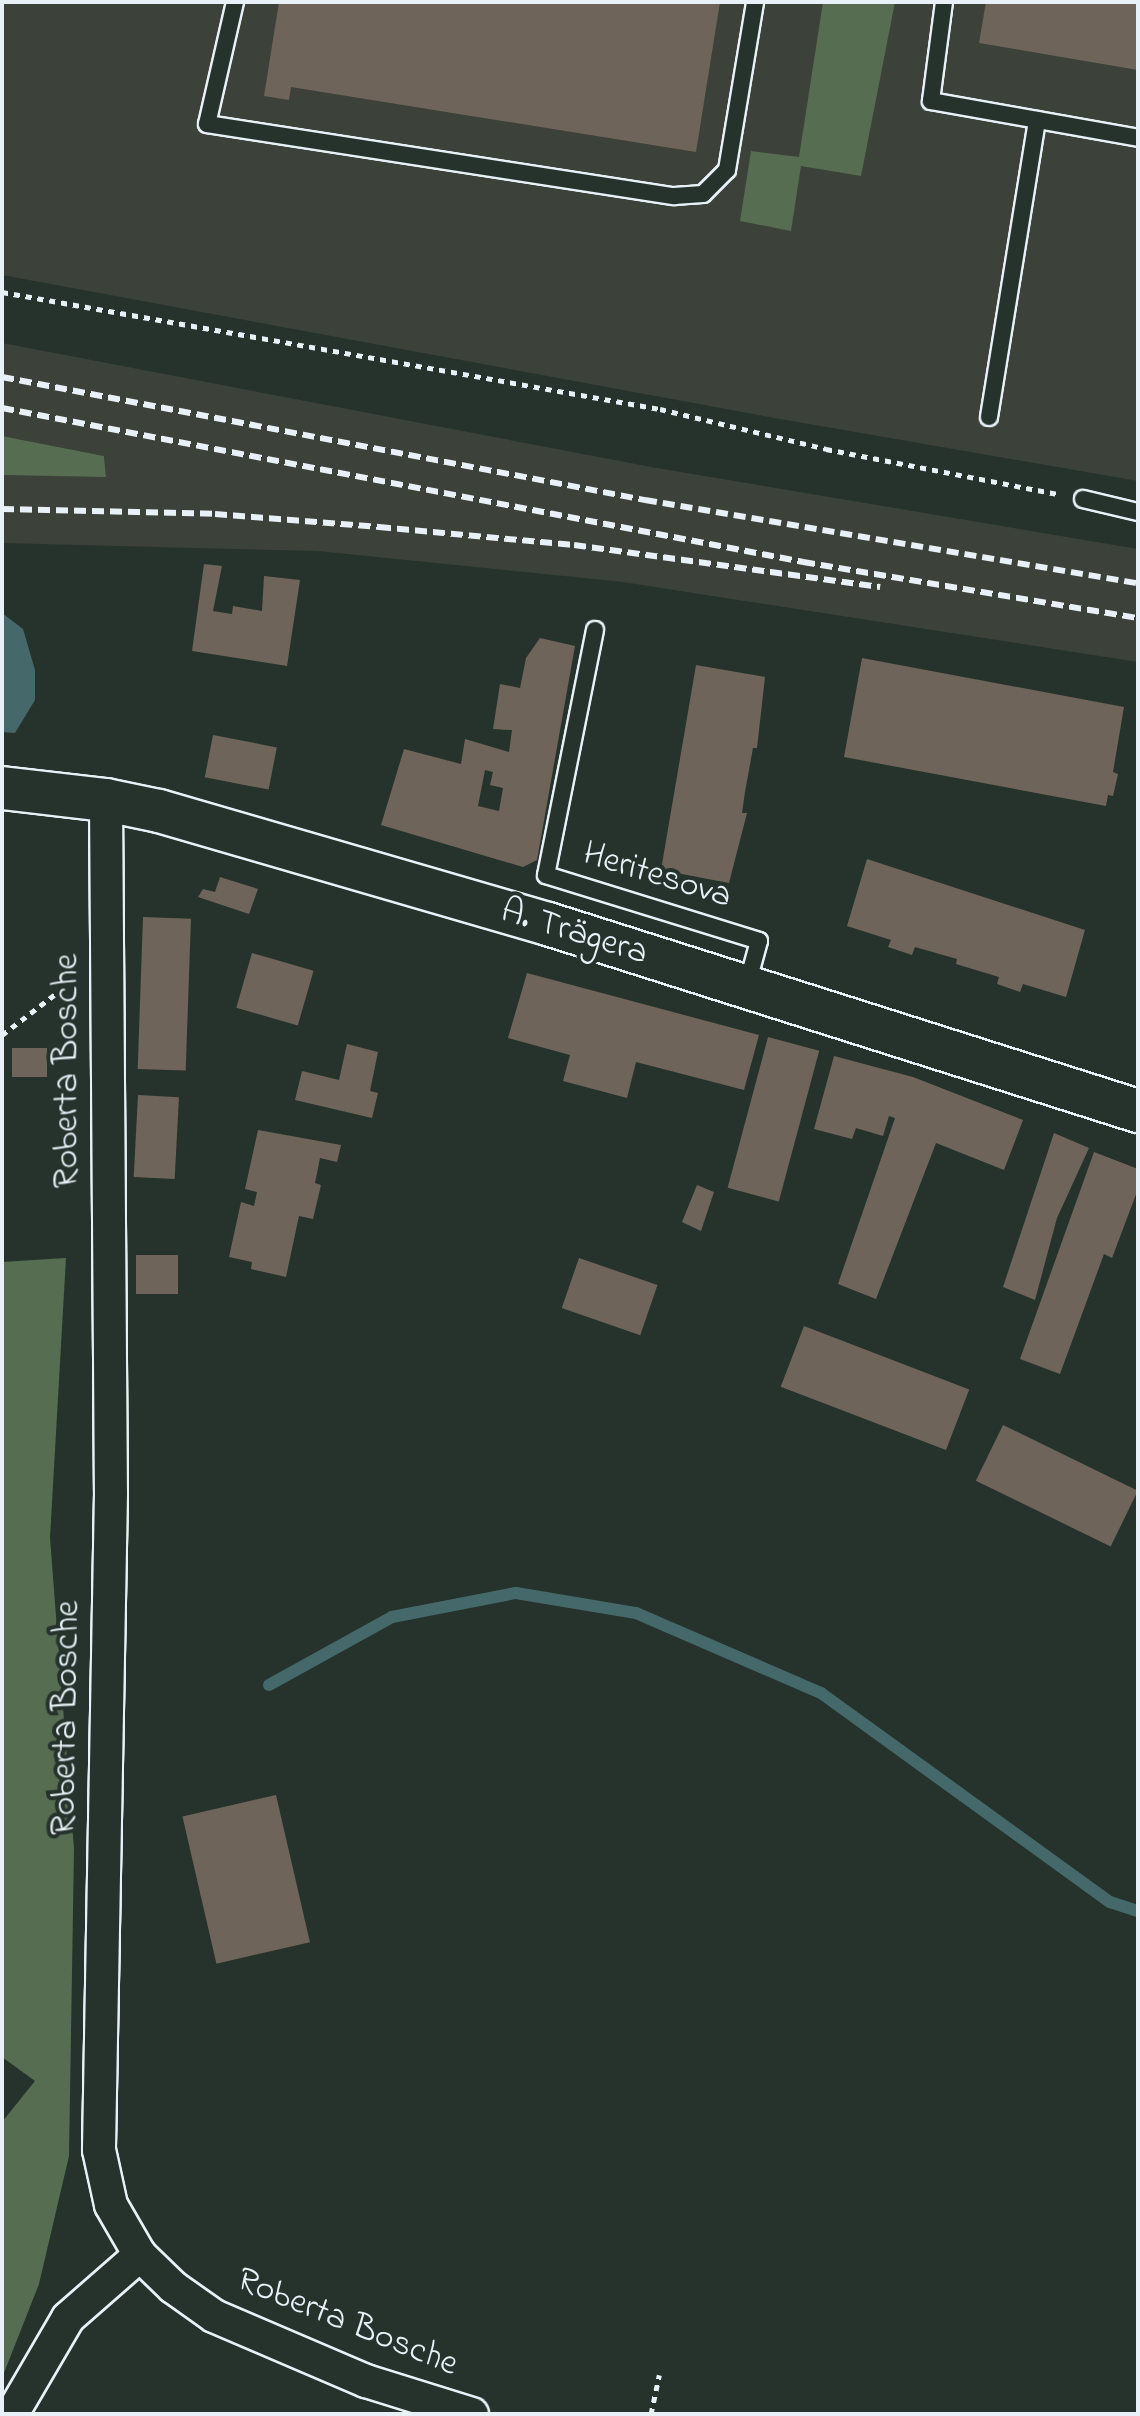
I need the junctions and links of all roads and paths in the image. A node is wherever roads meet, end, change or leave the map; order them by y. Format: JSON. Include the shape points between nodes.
{"nodes":[{"id":1,"x":235,"y":2,"type":"edge"},
{"id":2,"x":755,"y":2,"type":"edge"},
{"id":3,"x":944,"y":2,"type":"edge"},
{"id":4,"x":1037,"y":120,"type":"junction"},
{"id":5,"x":1138,"y":138,"type":"edge"},
{"id":6,"x":2,"y":292,"type":"edge"},
{"id":7,"x":989,"y":417,"type":"dead end"},
{"id":8,"x":1083,"y":499,"type":"joint"},
{"id":9,"x":1138,"y":512,"type":"edge"},
{"id":10,"x":595,"y":630,"type":"dead end"},
{"id":11,"x":2,"y":788,"type":"edge"},
{"id":12,"x":106,"y":800,"type":"junction"},
{"id":13,"x":107,"y":954,"type":"junction"},
{"id":14,"x":746,"y":987,"type":"junction"},
{"id":15,"x":2,"y":1035,"type":"edge"},
{"id":16,"x":1138,"y":1111,"type":"edge"},
{"id":17,"x":140,"y":2255,"type":"junction"},
{"id":18,"x":659,"y":2375,"type":"dead end"},
{"id":19,"x":12,"y":2414,"type":"edge"},
{"id":20,"x":472,"y":2414,"type":"edge"},
{"id":21,"x":651,"y":2414,"type":"edge"}],
"edges":[{"from":1,"to":2,"type":"lane","via":[[207,124],[674,196],[703,194],[727,170]]},
{"from":3,"to":4,"type":"lane","via":[[931,101]]},
{"from":4,"to":5,"type":"lane"},
{"from":4,"to":7,"type":"lane"},
{"from":6,"to":8,"type":"path","via":[[660,409],[826,449]]},
{"from":8,"to":9,"type":"lane"},
{"from":10,"to":14,"type":"lane","name":"Heritesova","via":[[546,875],[759,941]]},
{"from":11,"to":12,"type":"street","name":"A. Trägera"},
{"from":12,"to":13,"type":"street","name":"Roberta Bosche"},
{"from":12,"to":14,"type":"street","name":"A. Trägera","via":[[548,924]]},
{"from":13,"to":15,"type":"path"},
{"from":13,"to":17,"type":"street","name":"Roberta Bosche","via":[[111,1493],[99,2150],[111,2205]]},
{"from":14,"to":16,"type":"street","name":"A. Trägera"},
{"from":17,"to":19,"type":"street","via":[[68,2318]]},
{"from":17,"to":20,"type":"street","name":"Roberta Bosche","via":[[214,2316],[366,2381]]},
{"from":18,"to":21,"type":"path"}]}
